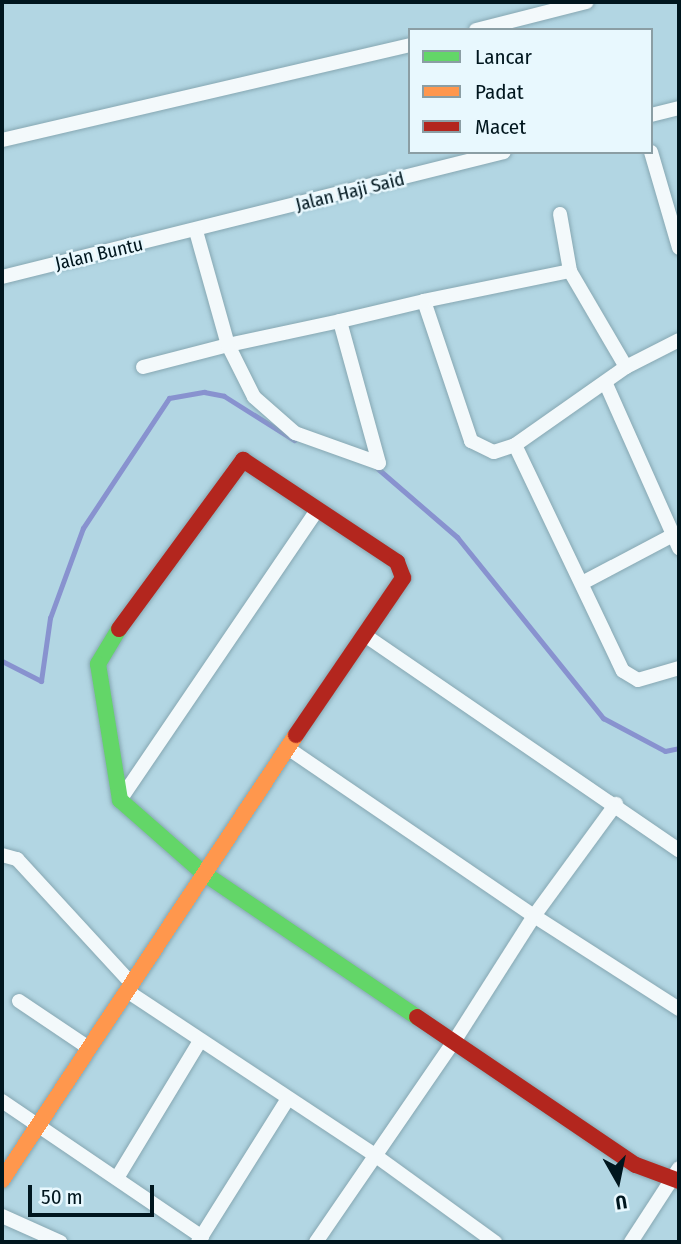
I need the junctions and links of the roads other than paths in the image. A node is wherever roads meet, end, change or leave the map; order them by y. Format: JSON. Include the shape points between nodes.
{"nodes":[{"id":1,"x":587,"y":2,"type":"edge"},
{"id":2,"x":484,"y":28,"type":"edge"},
{"id":3,"x":408,"y":45,"type":"edge"},
{"id":4,"x":679,"y":108,"type":"edge"},
{"id":5,"x":653,"y":114,"type":"edge"},
{"id":6,"x":2,"y":141,"type":"edge"},
{"id":7,"x":496,"y":154,"type":"edge"},
{"id":8,"x":652,"y":154,"type":"edge"},
{"id":9,"x":561,"y":214,"type":"dead end"},
{"id":10,"x":196,"y":231,"type":"junction"},
{"id":11,"x":679,"y":248,"type":"edge"},
{"id":12,"x":570,"y":271,"type":"junction"},
{"id":13,"x":2,"y":277,"type":"edge"},
{"id":14,"x":424,"y":301,"type":"junction"},
{"id":15,"x":340,"y":321,"type":"junction"},
{"id":16,"x":679,"y":340,"type":"edge"},
{"id":17,"x":228,"y":345,"type":"junction"},
{"id":18,"x":626,"y":367,"type":"junction"},
{"id":19,"x":143,"y":368,"type":"dead end"},
{"id":20,"x":606,"y":384,"type":"junction"},
{"id":21,"x":515,"y":444,"type":"junction"},
{"id":22,"x":317,"y":510,"type":"junction"},
{"id":23,"x":676,"y":541,"type":"edge"},
{"id":24,"x":584,"y":582,"type":"junction"},
{"id":25,"x":366,"y":636,"type":"junction"},
{"id":26,"x":679,"y":668,"type":"edge"},
{"id":27,"x":289,"y":749,"type":"junction"},
{"id":28,"x":120,"y":800,"type":"junction"},
{"id":29,"x":616,"y":804,"type":"junction"},
{"id":30,"x":679,"y":849,"type":"edge"},
{"id":31,"x":2,"y":855,"type":"edge"},
{"id":32,"x":202,"y":872,"type":"junction"},
{"id":33,"x":534,"y":916,"type":"junction"},
{"id":34,"x":129,"y":988,"type":"junction"},
{"id":35,"x":19,"y":1001,"type":"dead end"},
{"id":36,"x":679,"y":1009,"type":"edge"},
{"id":37,"x":455,"y":1040,"type":"junction"},
{"id":38,"x":200,"y":1041,"type":"junction"},
{"id":39,"x":89,"y":1048,"type":"junction"},
{"id":40,"x":287,"y":1100,"type":"junction"},
{"id":41,"x":2,"y":1101,"type":"edge"},
{"id":42,"x":39,"y":1124,"type":"junction"},
{"id":43,"x":376,"y":1156,"type":"junction"},
{"id":44,"x":676,"y":1176,"type":"edge"},
{"id":45,"x":117,"y":1178,"type":"junction"},
{"id":46,"x":2,"y":1180,"type":"edge"},
{"id":47,"x":2,"y":1216,"type":"edge"},
{"id":48,"x":477,"y":1237,"type":"edge"},
{"id":49,"x":200,"y":1240,"type":"edge"},
{"id":50,"x":60,"y":1242,"type":"edge"},
{"id":51,"x":316,"y":1242,"type":"edge"},
{"id":52,"x":495,"y":1242,"type":"edge"},
{"id":53,"x":631,"y":1242,"type":"edge"}],
"edges":[{"from":1,"to":2,"type":"street"},
{"from":3,"to":6,"type":"street"},
{"from":4,"to":5,"type":"street"},
{"from":7,"to":10,"type":"street","name":"Jalan Haji Said"},
{"from":8,"to":11,"type":"street"},
{"from":9,"to":12,"type":"street"},
{"from":10,"to":13,"type":"street","name":"Jalan Buntu"},
{"from":10,"to":17,"type":"street"},
{"from":12,"to":14,"type":"street"},
{"from":12,"to":18,"type":"street"},
{"from":14,"to":15,"type":"street"},
{"from":14,"to":21,"type":"street","via":[[471,441],[494,452]]},
{"from":15,"to":17,"type":"street"},
{"from":15,"to":17,"type":"street","via":[[379,463],[295,433],[254,397]]},
{"from":16,"to":18,"type":"street"},
{"from":17,"to":19,"type":"street"},
{"from":18,"to":20,"type":"street"},
{"from":20,"to":21,"type":"street"},
{"from":20,"to":23,"type":"street"},
{"from":21,"to":24,"type":"street"},
{"from":22,"to":25,"type":"street","via":[[397,562],[404,573],[401,585]]},
{"from":22,"to":28,"type":"street"},
{"from":22,"to":28,"type":"street","via":[[239,461],[111,640],[98,664]]},
{"from":23,"to":24,"type":"street"},
{"from":24,"to":26,"type":"street","via":[[623,671],[638,680]]},
{"from":25,"to":27,"type":"street"},
{"from":25,"to":29,"type":"street"},
{"from":27,"to":32,"type":"street"},
{"from":27,"to":33,"type":"street"},
{"from":28,"to":32,"type":"street"},
{"from":29,"to":30,"type":"street"},
{"from":29,"to":33,"type":"street"},
{"from":31,"to":34,"type":"street","via":[[17,859]]},
{"from":32,"to":34,"type":"street"},
{"from":32,"to":37,"type":"street"},
{"from":33,"to":36,"type":"street"},
{"from":33,"to":37,"type":"street"},
{"from":34,"to":38,"type":"street"},
{"from":34,"to":39,"type":"street"},
{"from":35,"to":39,"type":"street"},
{"from":37,"to":43,"type":"street"},
{"from":37,"to":44,"type":"street","via":[[636,1165]]},
{"from":38,"to":40,"type":"street"},
{"from":38,"to":45,"type":"street"},
{"from":39,"to":42,"type":"street"},
{"from":40,"to":43,"type":"street"},
{"from":40,"to":49,"type":"street"},
{"from":41,"to":42,"type":"street"},
{"from":42,"to":45,"type":"street"},
{"from":42,"to":46,"type":"street"},
{"from":43,"to":48,"type":"street"},
{"from":43,"to":51,"type":"street"},
{"from":44,"to":53,"type":"street"},
{"from":45,"to":49,"type":"street"},
{"from":47,"to":50,"type":"street"},
{"from":48,"to":52,"type":"street"}]}
